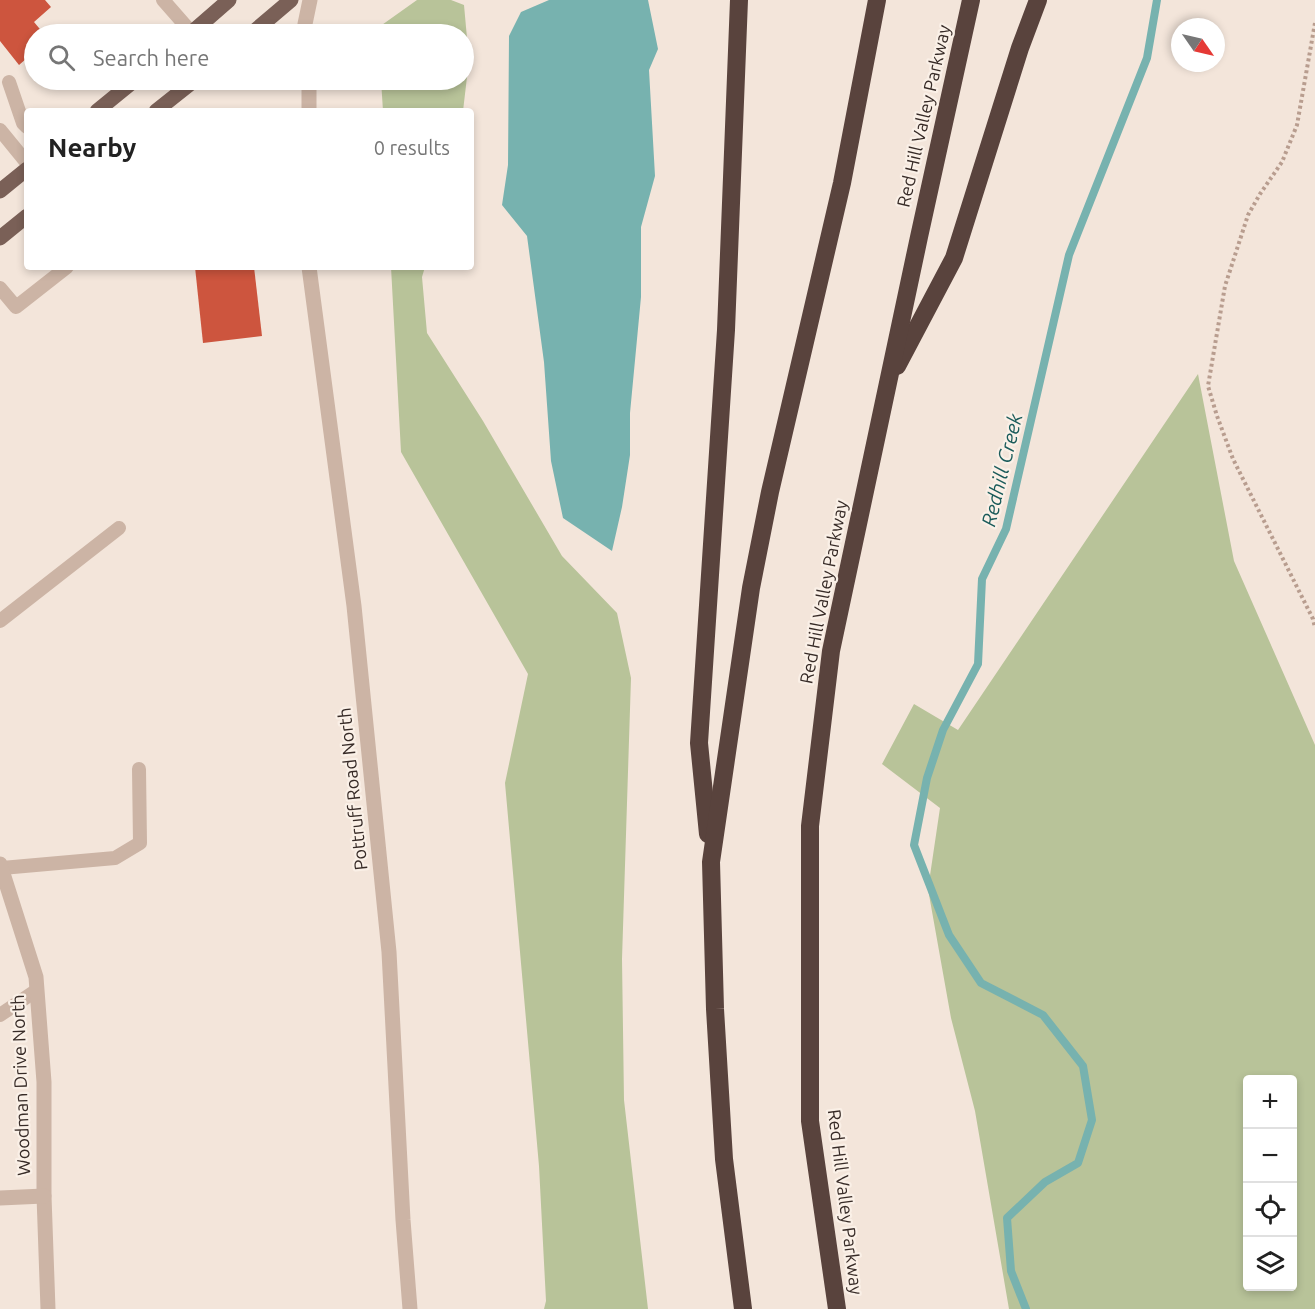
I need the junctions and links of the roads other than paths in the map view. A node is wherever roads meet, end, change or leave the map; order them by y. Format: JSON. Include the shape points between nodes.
{"nodes":[{"id":1,"x":163,"y":0,"type":"edge"},
{"id":2,"x":229,"y":0,"type":"edge"},
{"id":3,"x":291,"y":0,"type":"edge"},
{"id":4,"x":310,"y":0,"type":"edge"},
{"id":5,"x":739,"y":0,"type":"edge"},
{"id":6,"x":877,"y":0,"type":"edge"},
{"id":7,"x":971,"y":0,"type":"edge"},
{"id":8,"x":1038,"y":0,"type":"edge"},
{"id":9,"x":183,"y":24,"type":"edge"},
{"id":10,"x":202,"y":24,"type":"edge"},
{"id":11,"x":263,"y":24,"type":"edge"},
{"id":12,"x":304,"y":24,"type":"edge"},
{"id":13,"x":9,"y":82,"type":"dead end"},
{"id":14,"x":123,"y":90,"type":"edge"},
{"id":15,"x":182,"y":90,"type":"edge"},
{"id":16,"x":308,"y":90,"type":"edge"},
{"id":17,"x":101,"y":108,"type":"edge"},
{"id":18,"x":160,"y":108,"type":"edge"},
{"id":19,"x":309,"y":108,"type":"edge"},
{"id":20,"x":24,"y":124,"type":"edge"},
{"id":21,"x":0,"y":130,"type":"edge"},
{"id":22,"x":24,"y":159,"type":"edge"},
{"id":23,"x":24,"y":171,"type":"edge"},
{"id":24,"x":0,"y":191,"type":"edge"},
{"id":25,"x":24,"y":218,"type":"edge"},
{"id":26,"x":0,"y":238,"type":"edge"},
{"id":27,"x":63,"y":270,"type":"edge"},
{"id":28,"x":309,"y":270,"type":"edge"},
{"id":29,"x":0,"y":288,"type":"edge"},
{"id":30,"x":887,"y":386,"type":"junction"},
{"id":31,"x":119,"y":528,"type":"dead end"},
{"id":32,"x":0,"y":621,"type":"edge"},
{"id":33,"x":139,"y":769,"type":"dead end"},
{"id":34,"x":711,"y":862,"type":"junction"},
{"id":35,"x":1,"y":866,"type":"edge"},
{"id":36,"x":37,"y":990,"type":"junction"},
{"id":37,"x":0,"y":1015,"type":"edge"},
{"id":38,"x":44,"y":1196,"type":"junction"},
{"id":39,"x":0,"y":1198,"type":"edge"},
{"id":40,"x":48,"y":1309,"type":"edge"},
{"id":41,"x":410,"y":1309,"type":"edge"},
{"id":42,"x":743,"y":1309,"type":"edge"},
{"id":43,"x":837,"y":1309,"type":"edge"}],
"edges":[{"from":1,"to":9,"type":"lane"},
{"from":2,"to":10,"type":"main road"},
{"from":3,"to":11,"type":"main road"},
{"from":4,"to":12,"type":"street"},
{"from":5,"to":34,"type":"highway","via":[[726,330],[699,743]]},
{"from":6,"to":34,"type":"highway","via":[[842,183],[751,588]]},
{"from":7,"to":30,"type":"highway","name":"Red Hill Valley Parkway"},
{"from":8,"to":30,"type":"highway","via":[[954,258]]},
{"from":13,"to":20,"type":"lane"},
{"from":14,"to":17,"type":"main road"},
{"from":15,"to":18,"type":"main road"},
{"from":16,"to":19,"type":"street"},
{"from":21,"to":22,"type":"lane"},
{"from":23,"to":24,"type":"main road"},
{"from":25,"to":26,"type":"main road"},
{"from":27,"to":29,"type":"lane","via":[[16,307]]},
{"from":28,"to":41,"type":"street","name":"Pottruff Road North","via":[[354,606],[390,952]]},
{"from":30,"to":43,"type":"highway","name":"Red Hill Valley Parkway","via":[[831,651],[810,826],[810,1121]]},
{"from":31,"to":32,"type":"lane"},
{"from":33,"to":35,"type":"lane","via":[[140,843],[116,858]]},
{"from":34,"to":42,"type":"highway","via":[[724,1159]]},
{"from":35,"to":36,"type":"street","name":"Woodman Drive North"},
{"from":36,"to":37,"type":"lane"},
{"from":36,"to":38,"type":"street","name":"Woodman Drive North","via":[[44,1082]]},
{"from":38,"to":39,"type":"street"},
{"from":38,"to":40,"type":"street","name":"Woodman Drive North"}]}
